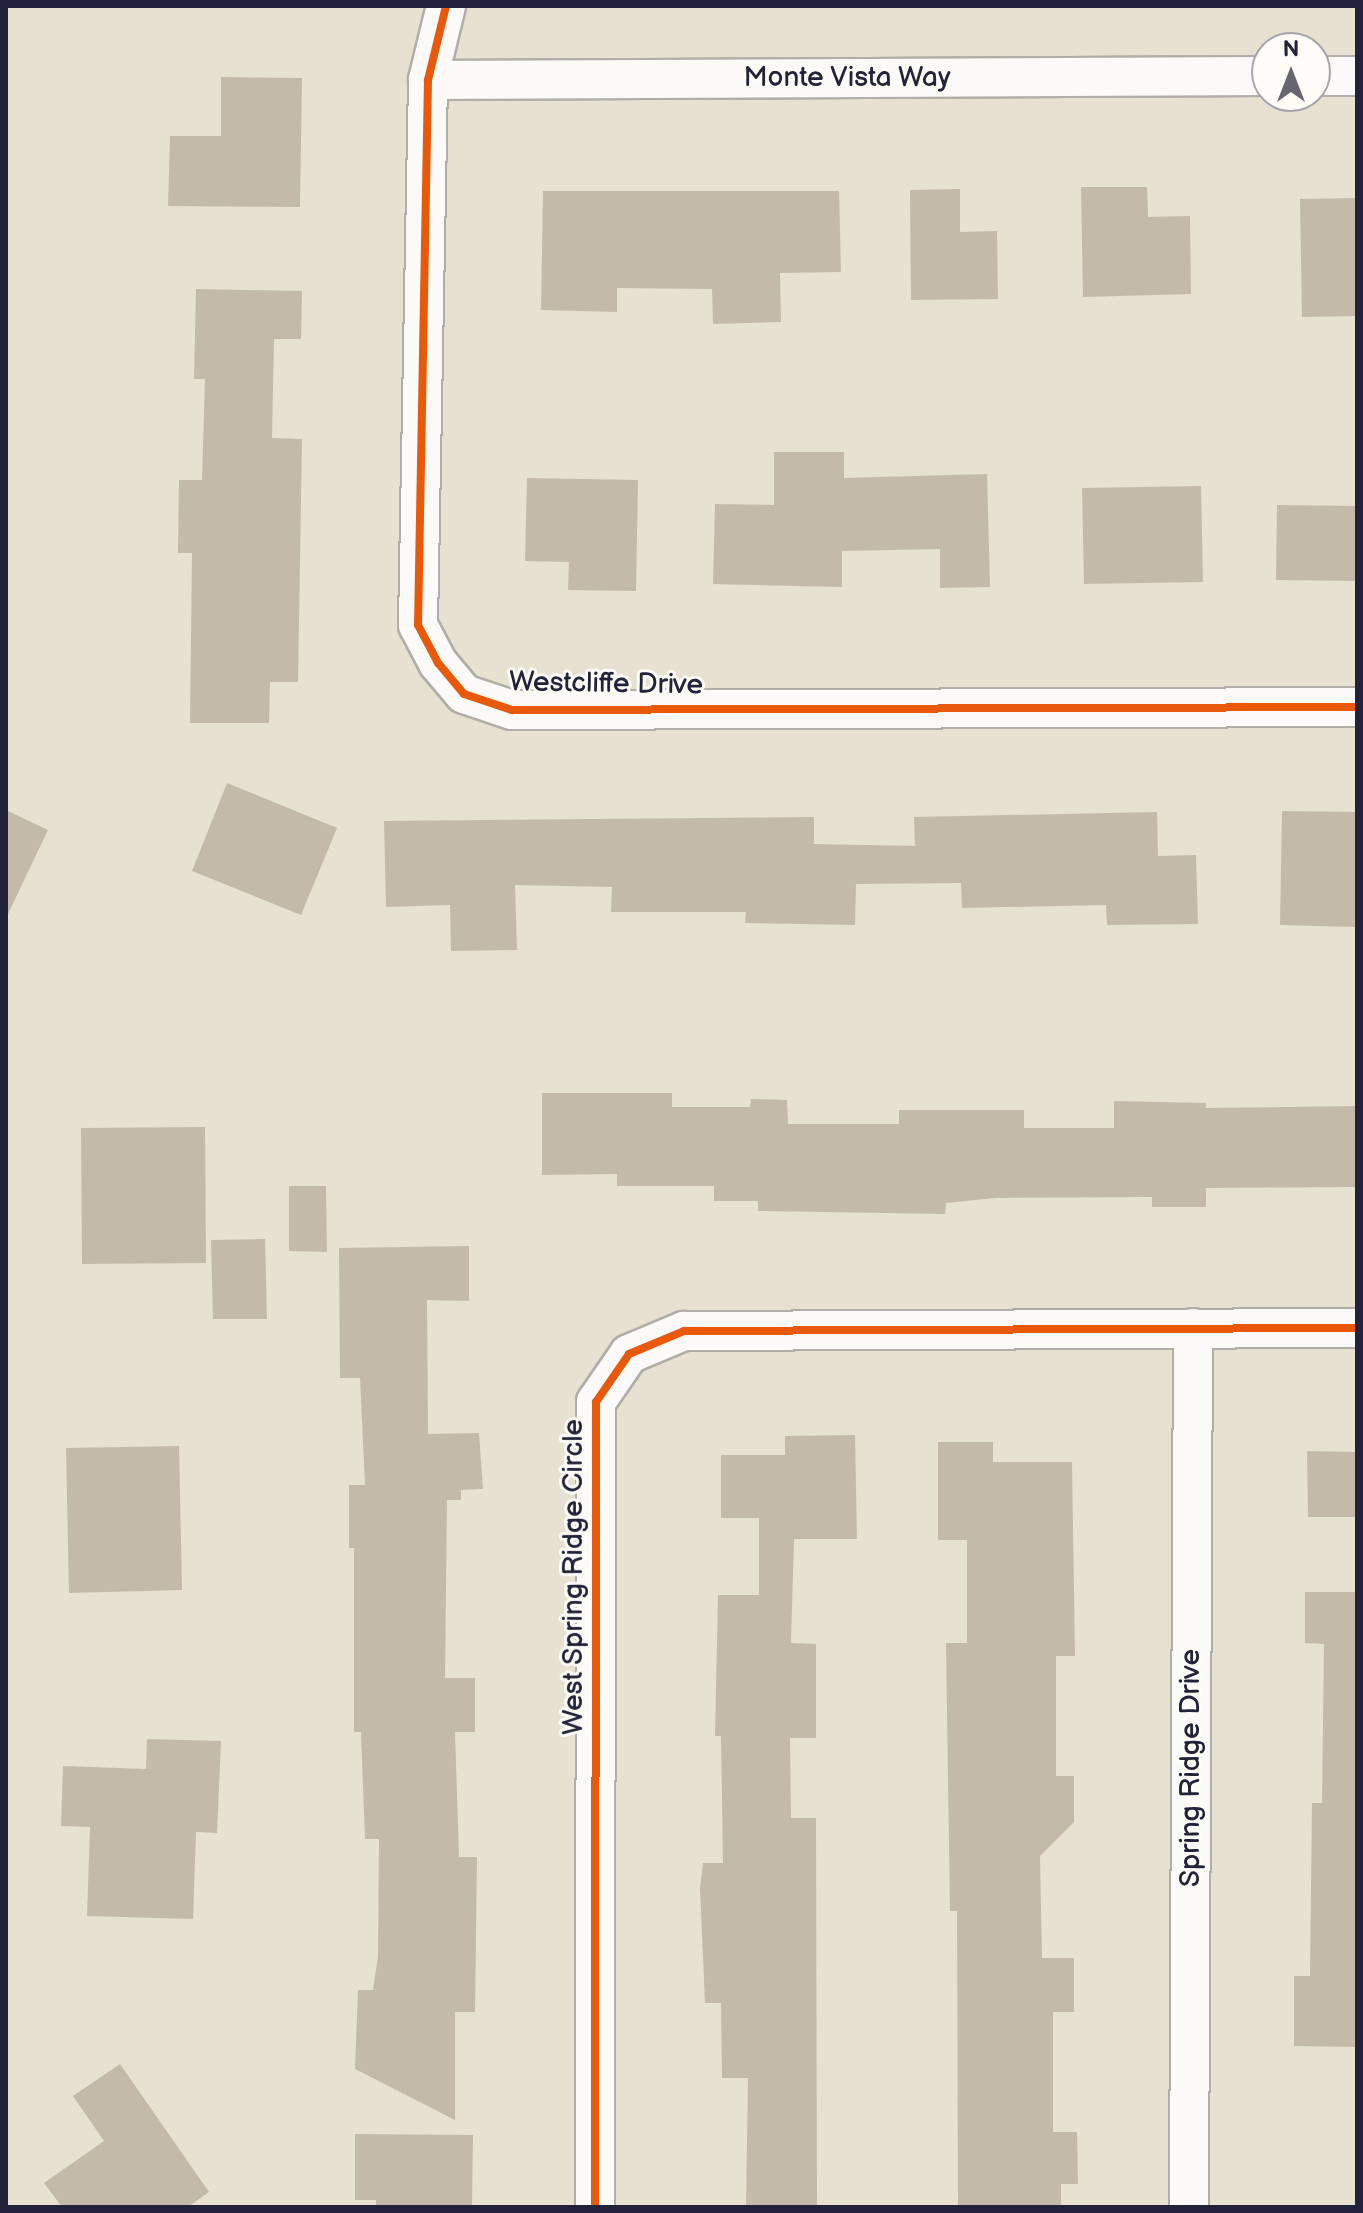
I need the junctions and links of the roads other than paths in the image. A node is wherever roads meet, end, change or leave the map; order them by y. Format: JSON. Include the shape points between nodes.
{"nodes":[{"id":1,"x":446,"y":6,"type":"edge"},
{"id":2,"x":1251,"y":76,"type":"edge"},
{"id":3,"x":1331,"y":76,"type":"edge"},
{"id":4,"x":1357,"y":76,"type":"edge"},
{"id":5,"x":428,"y":80,"type":"junction"},
{"id":6,"x":1357,"y":707,"type":"edge"},
{"id":7,"x":1193,"y":1328,"type":"junction"},
{"id":8,"x":1357,"y":1328,"type":"edge"},
{"id":9,"x":595,"y":2207,"type":"edge"},
{"id":10,"x":1189,"y":2207,"type":"edge"}],
"edges":[{"from":1,"to":5,"type":"street","name":"Westcliffe Drive"},
{"from":2,"to":5,"type":"street","name":"Monte Vista Way"},
{"from":3,"to":4,"type":"street"},
{"from":5,"to":6,"type":"street","name":"Westcliffe Drive","via":[[418,625],[438,663],[464,694],[512,710]]},
{"from":7,"to":8,"type":"street","name":"West Spring Ridge Circle"},
{"from":7,"to":9,"type":"street","name":"West Spring Ridge Circle","via":[[684,1331],[629,1354],[596,1402]]},
{"from":7,"to":10,"type":"street","name":"Spring Ridge Drive"}]}
